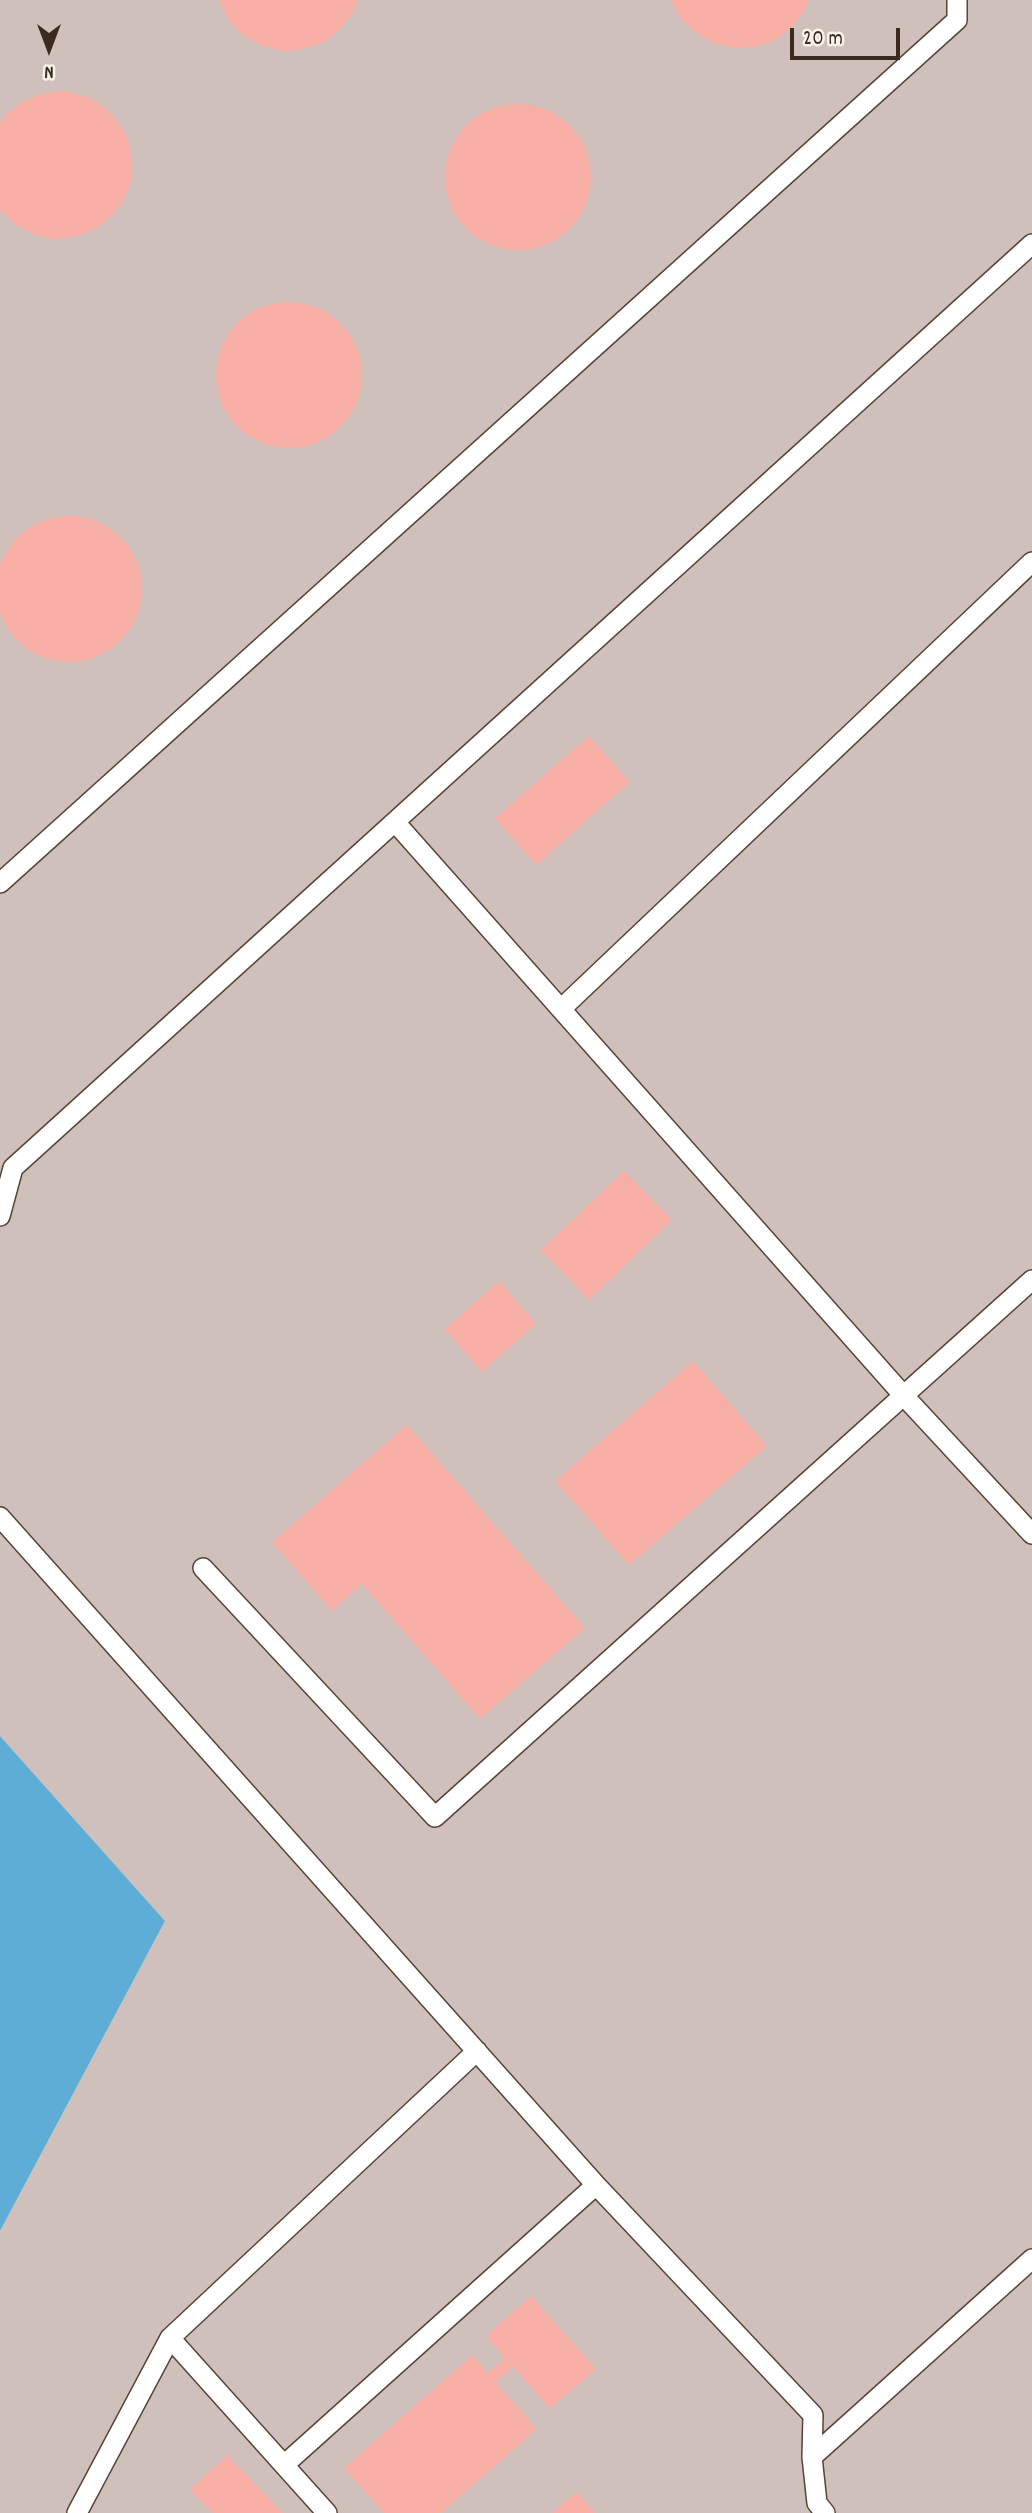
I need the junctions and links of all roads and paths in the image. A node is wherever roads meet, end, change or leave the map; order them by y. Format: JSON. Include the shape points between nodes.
{"nodes":[{"id":1,"x":957,"y":0,"type":"edge"},
{"id":2,"x":1032,"y":244,"type":"edge"},
{"id":3,"x":1032,"y":562,"type":"edge"},
{"id":4,"x":395,"y":822,"type":"junction"},
{"id":5,"x":0,"y":883,"type":"edge"},
{"id":6,"x":561,"y":1009,"type":"junction"},
{"id":7,"x":0,"y":1216,"type":"edge"},
{"id":8,"x":1032,"y":1280,"type":"edge"},
{"id":9,"x":904,"y":1396,"type":"junction"},
{"id":10,"x":0,"y":1517,"type":"edge"},
{"id":11,"x":1032,"y":1534,"type":"edge"},
{"id":12,"x":203,"y":1568,"type":"dead end"},
{"id":13,"x":477,"y":2051,"type":"junction"},
{"id":14,"x":596,"y":2186,"type":"junction"},
{"id":15,"x":1032,"y":2259,"type":"edge"},
{"id":16,"x":170,"y":2338,"type":"junction"},
{"id":17,"x":812,"y":2456,"type":"junction"},
{"id":18,"x":284,"y":2465,"type":"junction"},
{"id":19,"x":77,"y":2513,"type":"edge"},
{"id":20,"x":327,"y":2513,"type":"edge"},
{"id":21,"x":825,"y":2513,"type":"edge"}],
"edges":[{"from":1,"to":5,"type":"lane","via":[[957,20]]},
{"from":2,"to":4,"type":"lane"},
{"from":3,"to":6,"type":"lane"},
{"from":4,"to":6,"type":"lane"},
{"from":4,"to":7,"type":"lane","via":[[13,1168]]},
{"from":6,"to":9,"type":"lane"},
{"from":8,"to":9,"type":"lane"},
{"from":9,"to":11,"type":"lane"},
{"from":9,"to":12,"type":"lane","via":[[435,1817]]},
{"from":10,"to":13,"type":"lane"},
{"from":13,"to":14,"type":"lane"},
{"from":13,"to":16,"type":"lane"},
{"from":14,"to":17,"type":"lane","via":[[813,2415]]},
{"from":14,"to":18,"type":"lane"},
{"from":15,"to":17,"type":"lane"},
{"from":16,"to":18,"type":"lane"},
{"from":16,"to":19,"type":"lane"},
{"from":17,"to":21,"type":"lane","via":[[817,2503]]},
{"from":18,"to":20,"type":"lane"}]}
